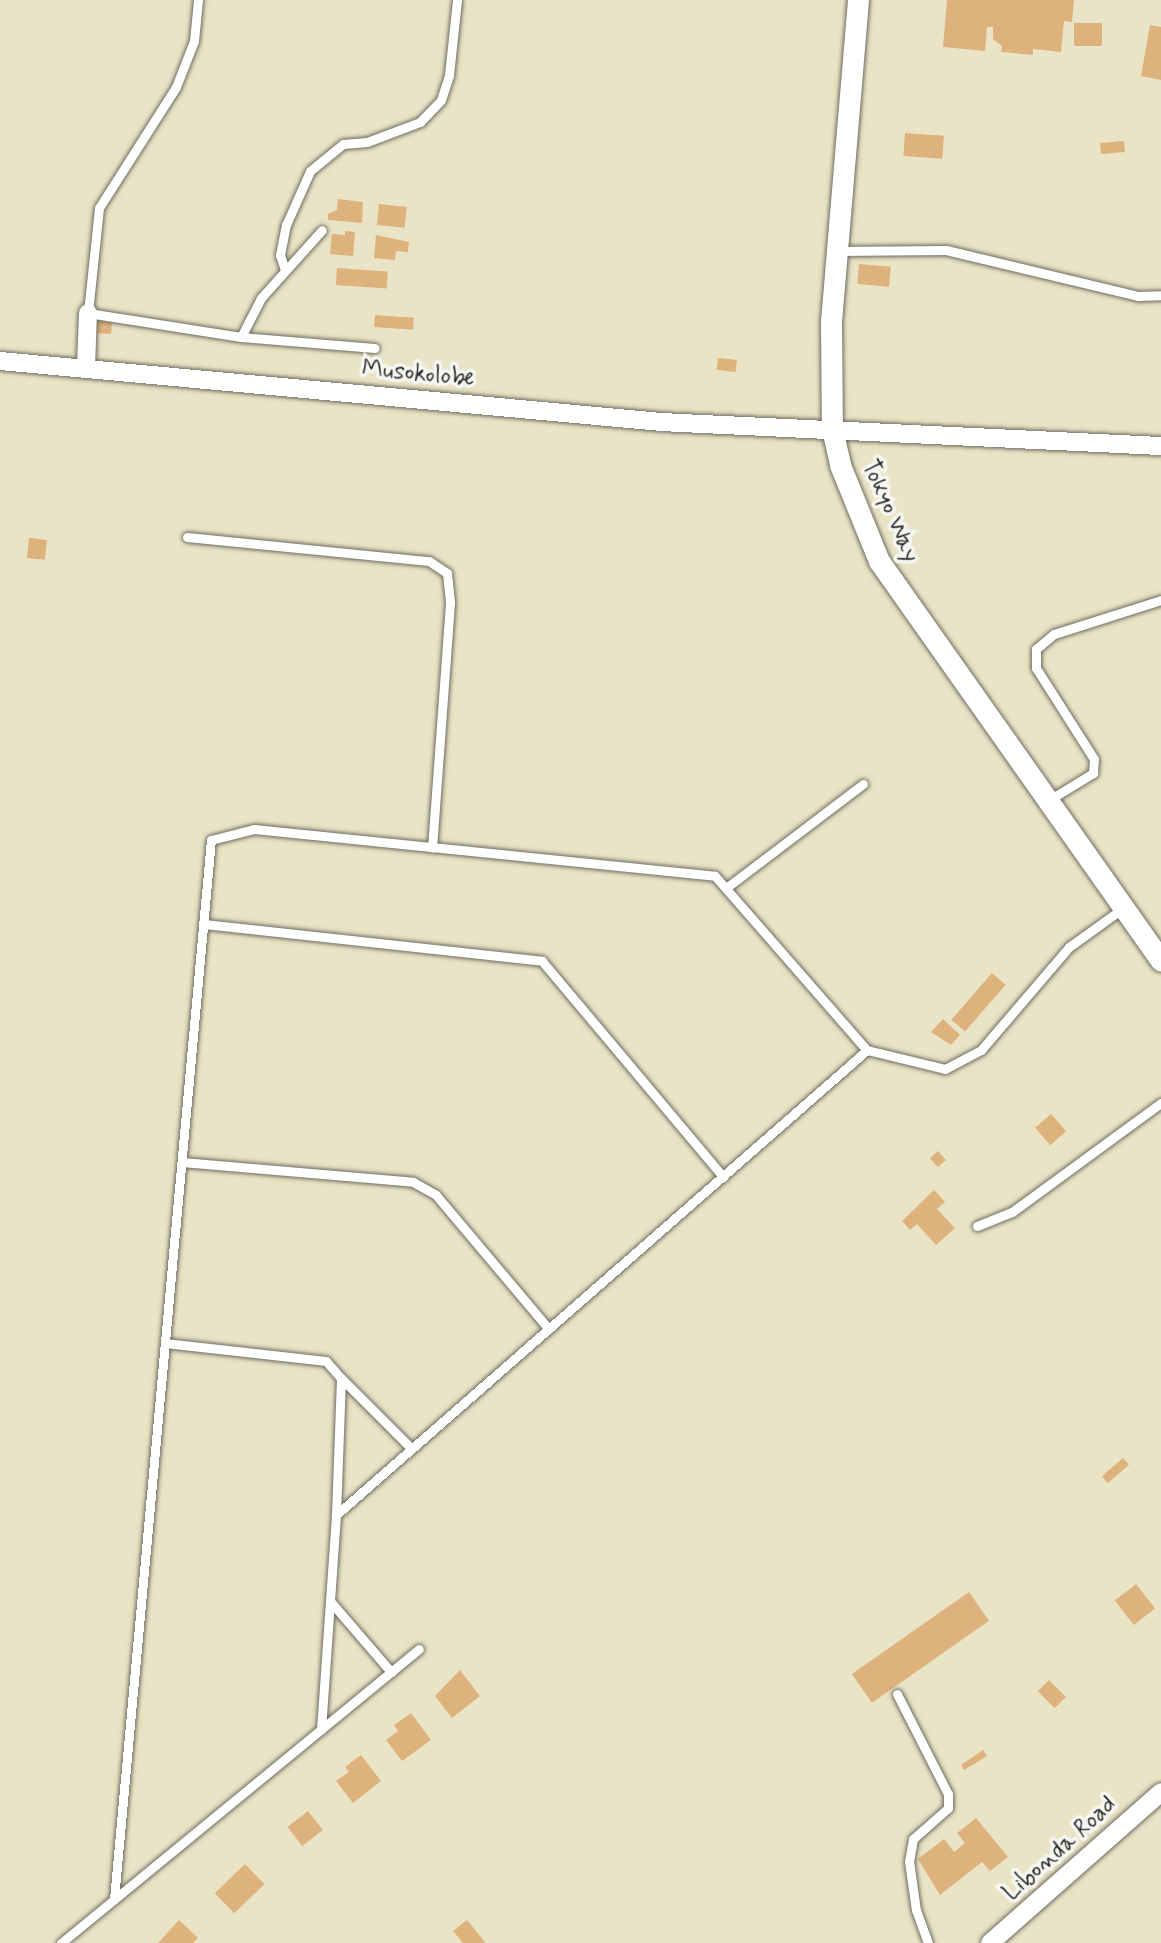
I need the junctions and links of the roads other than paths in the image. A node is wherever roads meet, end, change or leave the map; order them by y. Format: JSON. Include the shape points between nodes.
{"nodes":[{"id":1,"x":198,"y":0,"type":"edge"},
{"id":2,"x":457,"y":0,"type":"edge"},
{"id":3,"x":858,"y":0,"type":"edge"},
{"id":4,"x":322,"y":230,"type":"dead end"},
{"id":5,"x":836,"y":251,"type":"junction"},
{"id":6,"x":285,"y":270,"type":"junction"},
{"id":7,"x":1161,"y":295,"type":"edge"},
{"id":8,"x":88,"y":313,"type":"junction"},
{"id":9,"x":241,"y":337,"type":"junction"},
{"id":10,"x":375,"y":348,"type":"dead end"},
{"id":11,"x":0,"y":361,"type":"edge"},
{"id":12,"x":86,"y":367,"type":"junction"},
{"id":13,"x":832,"y":429,"type":"junction"},
{"id":14,"x":1161,"y":446,"type":"edge"},
{"id":15,"x":187,"y":537,"type":"dead end"},
{"id":16,"x":1161,"y":600,"type":"edge"},
{"id":17,"x":863,"y":784,"type":"dead end"},
{"id":18,"x":1048,"y":801,"type":"junction"},
{"id":19,"x":432,"y":847,"type":"junction"},
{"id":20,"x":726,"y":888,"type":"junction"},
{"id":21,"x":1123,"y":908,"type":"junction"},
{"id":22,"x":204,"y":924,"type":"junction"},
{"id":23,"x":1161,"y":961,"type":"edge"},
{"id":24,"x":867,"y":1051,"type":"junction"},
{"id":25,"x":1161,"y":1103,"type":"edge"},
{"id":26,"x":182,"y":1162,"type":"junction"},
{"id":27,"x":723,"y":1177,"type":"junction"},
{"id":28,"x":977,"y":1226,"type":"dead end"},
{"id":29,"x":549,"y":1329,"type":"junction"},
{"id":30,"x":165,"y":1343,"type":"junction"},
{"id":31,"x":341,"y":1378,"type":"junction"},
{"id":32,"x":412,"y":1449,"type":"junction"},
{"id":33,"x":336,"y":1515,"type":"junction"},
{"id":34,"x":330,"y":1601,"type":"junction"},
{"id":35,"x":419,"y":1649,"type":"dead end"},
{"id":36,"x":390,"y":1672,"type":"junction"},
{"id":37,"x":897,"y":1694,"type":"dead end"},
{"id":38,"x":321,"y":1729,"type":"junction"},
{"id":39,"x":1161,"y":1792,"type":"edge"},
{"id":40,"x":114,"y":1899,"type":"junction"},
{"id":41,"x":61,"y":1943,"type":"edge"},
{"id":42,"x":928,"y":1943,"type":"edge"},
{"id":43,"x":990,"y":1943,"type":"edge"}],
"edges":[{"from":1,"to":8,"type":"lane","via":[[194,41],[176,87],[99,208]]},
{"from":2,"to":6,"type":"lane","via":[[449,75],[441,100],[420,122],[367,142],[343,144],[310,171],[286,225],[280,255]]},
{"from":3,"to":5,"type":"street","name":"Tokyo Way"},
{"from":4,"to":6,"type":"lane"},
{"from":5,"to":7,"type":"lane","via":[[946,250],[1138,296]]},
{"from":5,"to":13,"type":"street","name":"Tokyo Way"},
{"from":6,"to":9,"type":"lane","via":[[261,298]]},
{"from":8,"to":9,"type":"lane"},
{"from":8,"to":12,"type":"street"},
{"from":9,"to":10,"type":"lane"},
{"from":11,"to":12,"type":"street","name":"Musokolobe"},
{"from":12,"to":13,"type":"street","name":"Musokolobe","via":[[661,422]]},
{"from":13,"to":14,"type":"street","name":"Musokolobe"},
{"from":13,"to":18,"type":"street","name":"Tokyo Way","via":[[839,465],[879,561]]},
{"from":15,"to":19,"type":"lane","via":[[429,561],[447,573],[450,603]]},
{"from":16,"to":18,"type":"lane","via":[[1054,634],[1036,649],[1036,668],[1094,759],[1093,773]]},
{"from":17,"to":20,"type":"lane"},
{"from":18,"to":21,"type":"street","name":"Tokyo Way"},
{"from":19,"to":20,"type":"lane","via":[[715,876]]},
{"from":19,"to":22,"type":"lane","via":[[254,828],[211,840]]},
{"from":20,"to":24,"type":"lane"},
{"from":21,"to":23,"type":"street","name":"Tokyo Way"},
{"from":21,"to":24,"type":"lane","via":[[1069,947],[981,1050],[945,1069]]},
{"from":22,"to":26,"type":"lane"},
{"from":22,"to":27,"type":"lane","via":[[542,961]]},
{"from":24,"to":27,"type":"lane"},
{"from":25,"to":28,"type":"lane","via":[[1013,1212]]},
{"from":26,"to":29,"type":"lane","via":[[413,1182],[436,1195]]},
{"from":26,"to":30,"type":"lane"},
{"from":27,"to":29,"type":"lane"},
{"from":29,"to":32,"type":"lane"},
{"from":30,"to":31,"type":"lane","via":[[327,1360]]},
{"from":30,"to":40,"type":"lane"},
{"from":31,"to":32,"type":"lane"},
{"from":31,"to":33,"type":"lane"},
{"from":32,"to":33,"type":"lane"},
{"from":33,"to":34,"type":"lane"},
{"from":34,"to":36,"type":"lane"},
{"from":34,"to":38,"type":"lane"},
{"from":35,"to":36,"type":"lane"},
{"from":36,"to":38,"type":"lane"},
{"from":37,"to":42,"type":"lane","via":[[948,1794],[948,1808],[913,1839],[909,1861],[916,1910]]},
{"from":38,"to":40,"type":"lane"},
{"from":39,"to":43,"type":"street","name":"Libonda Road"},
{"from":40,"to":41,"type":"lane"}]}
